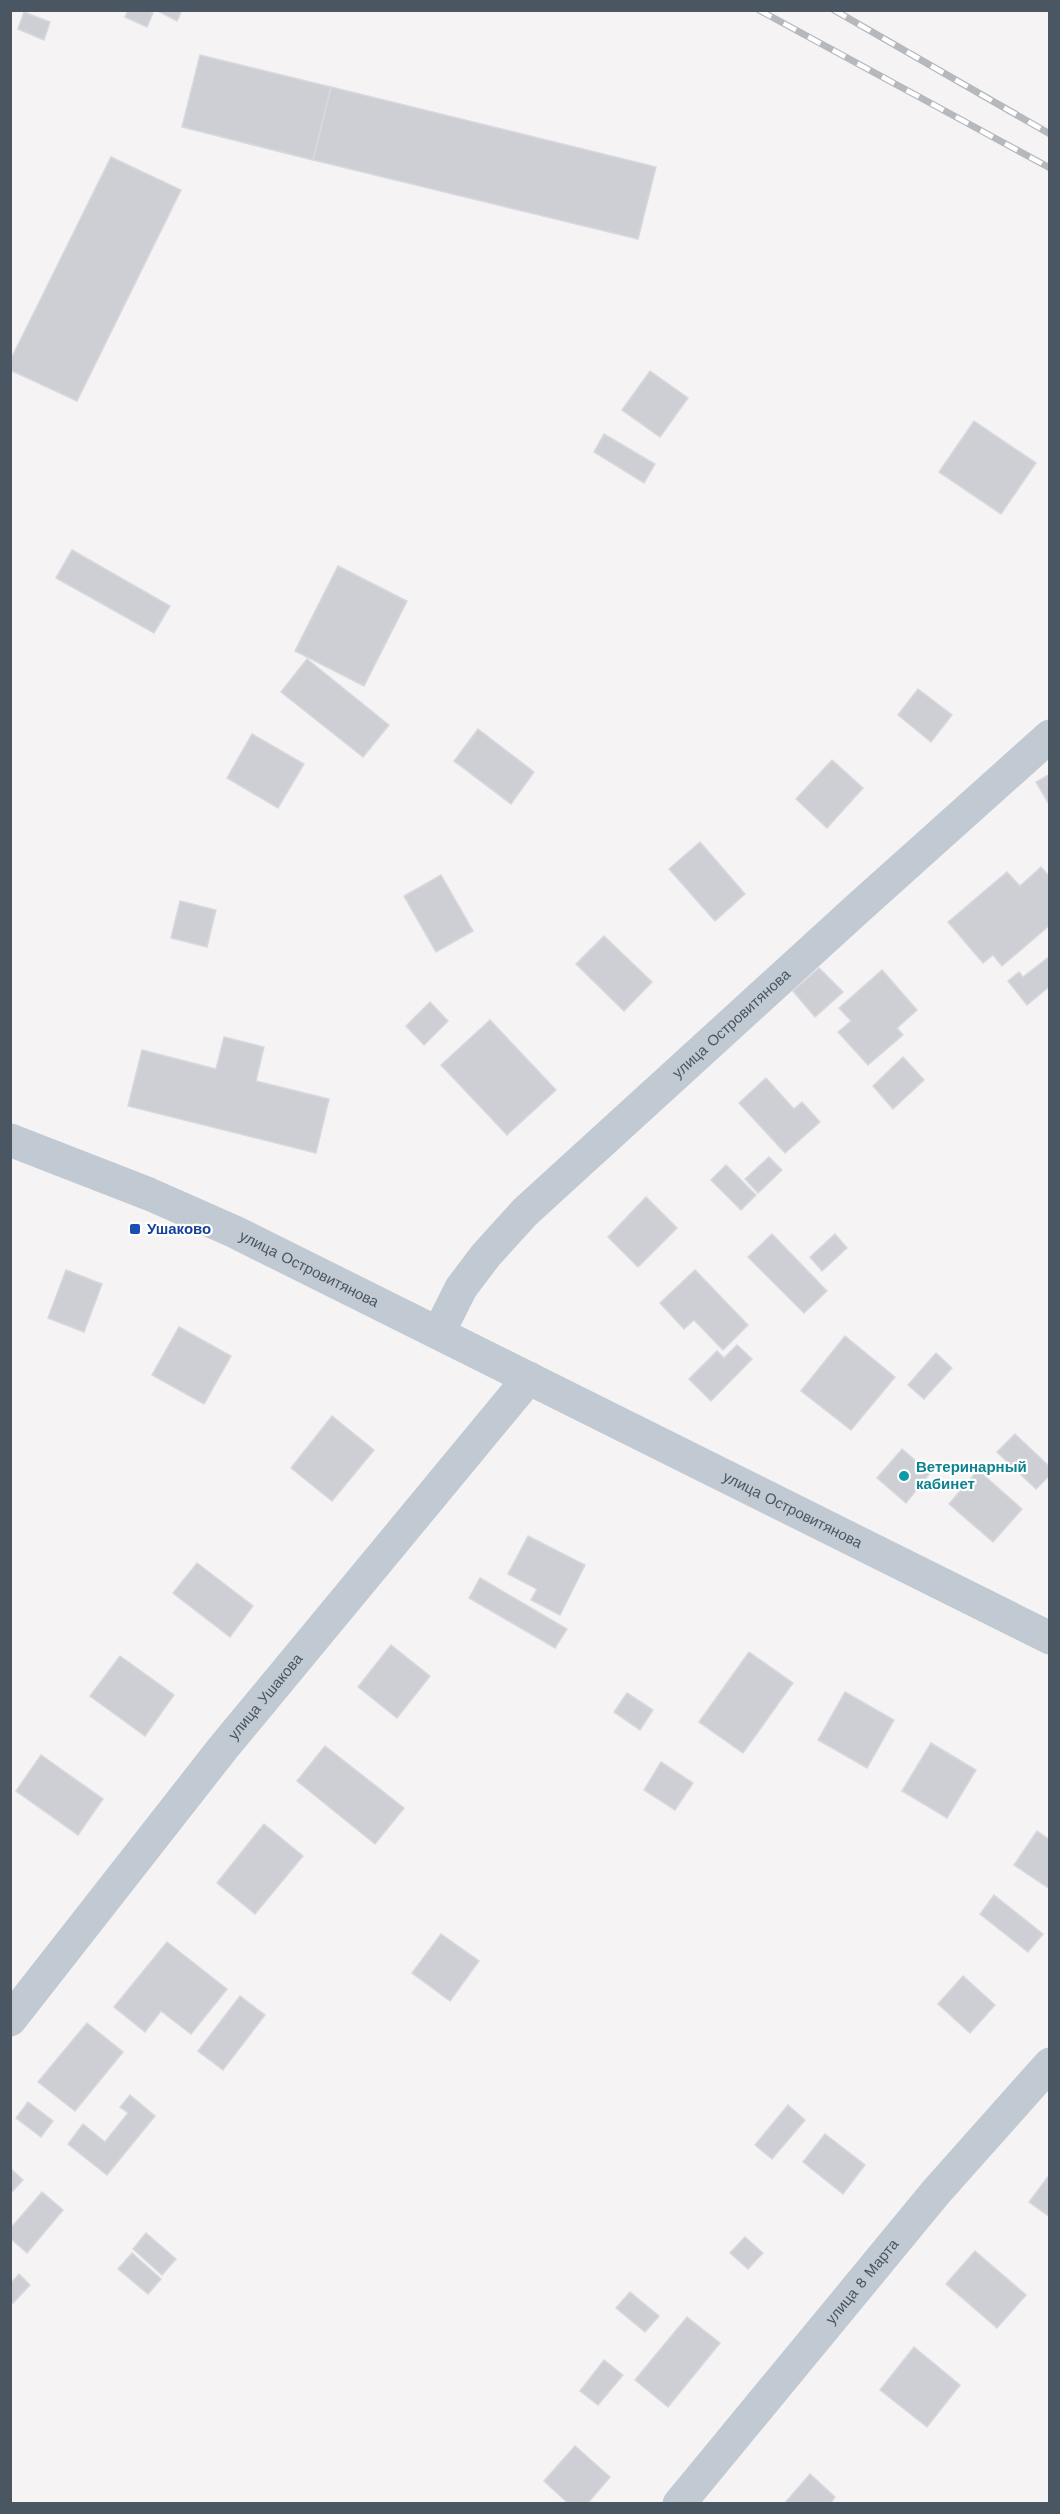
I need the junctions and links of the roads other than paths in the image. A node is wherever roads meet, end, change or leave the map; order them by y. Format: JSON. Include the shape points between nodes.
{"nodes":[{"id":1,"x":1050,"y":736,"type":"edge"},
{"id":2,"x":10,"y":1140,"type":"edge"},
{"id":3,"x":439,"y":1332,"type":"junction"},
{"id":4,"x":529,"y":1378,"type":"junction"},
{"id":5,"x":1050,"y":1638,"type":"edge"},
{"id":6,"x":10,"y":2020,"type":"edge"},
{"id":7,"x":1050,"y":2064,"type":"edge"},
{"id":8,"x":679,"y":2504,"type":"edge"}],
"edges":[{"from":1,"to":3,"type":"street","name":"улица Островитянова","via":[[525,1212],[461,1288]]},
{"from":2,"to":3,"type":"street","name":"улица Островитянова","via":[[235,1232]]},
{"from":3,"to":4,"type":"street","name":"улица Островитянова"},
{"from":4,"to":5,"type":"street","name":"улица Островитянова"},
{"from":4,"to":6,"type":"street","name":"улица Ушакова","via":[[223,1748]]},
{"from":7,"to":8,"type":"street","name":"улица 8 Марта","via":[[936,2192]]}]}
